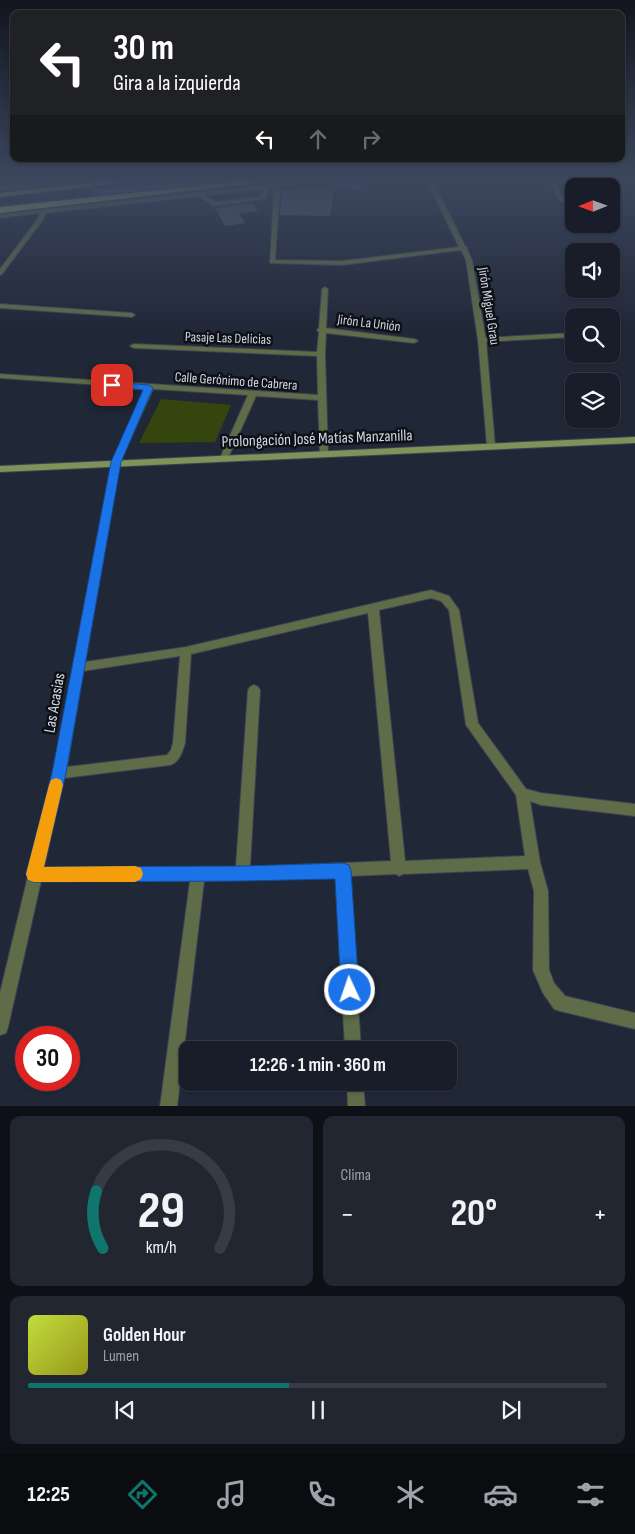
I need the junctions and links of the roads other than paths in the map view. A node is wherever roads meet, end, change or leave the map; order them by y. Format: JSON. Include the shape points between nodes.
{"nodes":[{"id":1,"x":32,"y":231,"type":"edge"},
{"id":2,"x":275,"y":231,"type":"edge"},
{"id":3,"x":456,"y":231,"type":"edge"},
{"id":4,"x":465,"y":248,"type":"junction"},
{"id":5,"x":0,"y":274,"type":"edge"},
{"id":6,"x":325,"y":289,"type":"dead end"},
{"id":7,"x":0,"y":306,"type":"edge"},
{"id":8,"x":132,"y":315,"type":"dead end"},
{"id":9,"x":321,"y":330,"type":"junction"},
{"id":10,"x":565,"y":335,"type":"edge"},
{"id":11,"x":482,"y":340,"type":"junction"},
{"id":12,"x":414,"y":341,"type":"dead end"},
{"id":13,"x":134,"y":346,"type":"dead end"},
{"id":14,"x":321,"y":354,"type":"junction"},
{"id":15,"x":0,"y":376,"type":"edge"},
{"id":16,"x":149,"y":388,"type":"junction"},
{"id":17,"x":252,"y":394,"type":"junction"},
{"id":18,"x":321,"y":398,"type":"junction"},
{"id":19,"x":635,"y":440,"type":"edge"},
{"id":20,"x":491,"y":446,"type":"junction"},
{"id":21,"x":324,"y":454,"type":"junction"},
{"id":22,"x":224,"y":458,"type":"junction"},
{"id":23,"x":116,"y":462,"type":"junction"},
{"id":24,"x":0,"y":469,"type":"edge"},
{"id":25,"x":373,"y":608,"type":"junction"},
{"id":26,"x":186,"y":651,"type":"junction"},
{"id":27,"x":77,"y":668,"type":"junction"},
{"id":28,"x":254,"y":690,"type":"dead end"},
{"id":29,"x":59,"y":773,"type":"junction"},
{"id":30,"x":522,"y":793,"type":"junction"},
{"id":31,"x":635,"y":810,"type":"edge"},
{"id":32,"x":533,"y":862,"type":"junction"},
{"id":33,"x":399,"y":869,"type":"junction"},
{"id":34,"x":343,"y":871,"type":"junction"},
{"id":35,"x":34,"y":874,"type":"junction"},
{"id":36,"x":198,"y":874,"type":"junction"},
{"id":37,"x":243,"y":874,"type":"junction"},
{"id":38,"x":635,"y":1021,"type":"edge"},
{"id":39,"x":0,"y":1027,"type":"edge"},
{"id":40,"x":352,"y":1041,"type":"edge"},
{"id":41,"x":355,"y":1091,"type":"edge"},
{"id":42,"x":168,"y":1106,"type":"edge"},
{"id":43,"x":356,"y":1106,"type":"edge"}],
"edges":[{"from":1,"to":5,"type":"street"},
{"from":2,"to":4,"type":"street","via":[[272,262],[342,262]]},
{"from":3,"to":4,"type":"street","name":"Jirón Miguel Grau"},
{"from":4,"to":11,"type":"street","name":"Jirón Miguel Grau"},
{"from":6,"to":9,"type":"street"},
{"from":7,"to":8,"type":"street"},
{"from":9,"to":12,"type":"street","name":"Jirón La Unión"},
{"from":9,"to":14,"type":"street"},
{"from":10,"to":11,"type":"street"},
{"from":11,"to":20,"type":"street","name":"Jirón Miguel Grau"},
{"from":13,"to":14,"type":"street","name":"Pasaje Las Delicias"},
{"from":14,"to":18,"type":"street"},
{"from":15,"to":16,"type":"street","name":"Calle Gerónimo de Cabrera"},
{"from":16,"to":17,"type":"street","name":"Calle Gerónimo de Cabrera"},
{"from":16,"to":23,"type":"street","name":"Las Acasias"},
{"from":17,"to":18,"type":"street","name":"Calle Gerónimo de Cabrera"},
{"from":17,"to":22,"type":"street"},
{"from":18,"to":21,"type":"street"},
{"from":19,"to":20,"type":"street","name":"Prolongación José Matías Manzanilla"},
{"from":20,"to":21,"type":"street","name":"Prolongación José Matías Manzanilla"},
{"from":21,"to":22,"type":"street","name":"Prolongación José Matías Manzanilla"},
{"from":22,"to":23,"type":"street","name":"Prolongación José Matías Manzanilla"},
{"from":23,"to":24,"type":"street","name":"Prolongación José Matías Manzanilla"},
{"from":23,"to":27,"type":"street","name":"Las Acasias"},
{"from":25,"to":26,"type":"street"},
{"from":25,"to":30,"type":"street","via":[[431,594],[442,595],[449,600],[454,610],[472,725]]},
{"from":25,"to":33,"type":"street"},
{"from":26,"to":27,"type":"street"},
{"from":26,"to":29,"type":"street","via":[[179,743],[170,760]]},
{"from":27,"to":29,"type":"street","name":"Las Acasias"},
{"from":28,"to":37,"type":"street"},
{"from":29,"to":35,"type":"street","name":"Las Acasias"},
{"from":30,"to":31,"type":"street","via":[[541,799]]},
{"from":30,"to":32,"type":"street"},
{"from":32,"to":33,"type":"street"},
{"from":32,"to":38,"type":"street","via":[[541,891],[541,970],[548,988],[560,1003]]},
{"from":33,"to":34,"type":"street"},
{"from":34,"to":37,"type":"street"},
{"from":34,"to":40,"type":"street"},
{"from":35,"to":36,"type":"street"},
{"from":35,"to":39,"type":"street","name":"Las Acasias"},
{"from":36,"to":37,"type":"street"},
{"from":36,"to":42,"type":"street"},
{"from":41,"to":43,"type":"street"}]}
